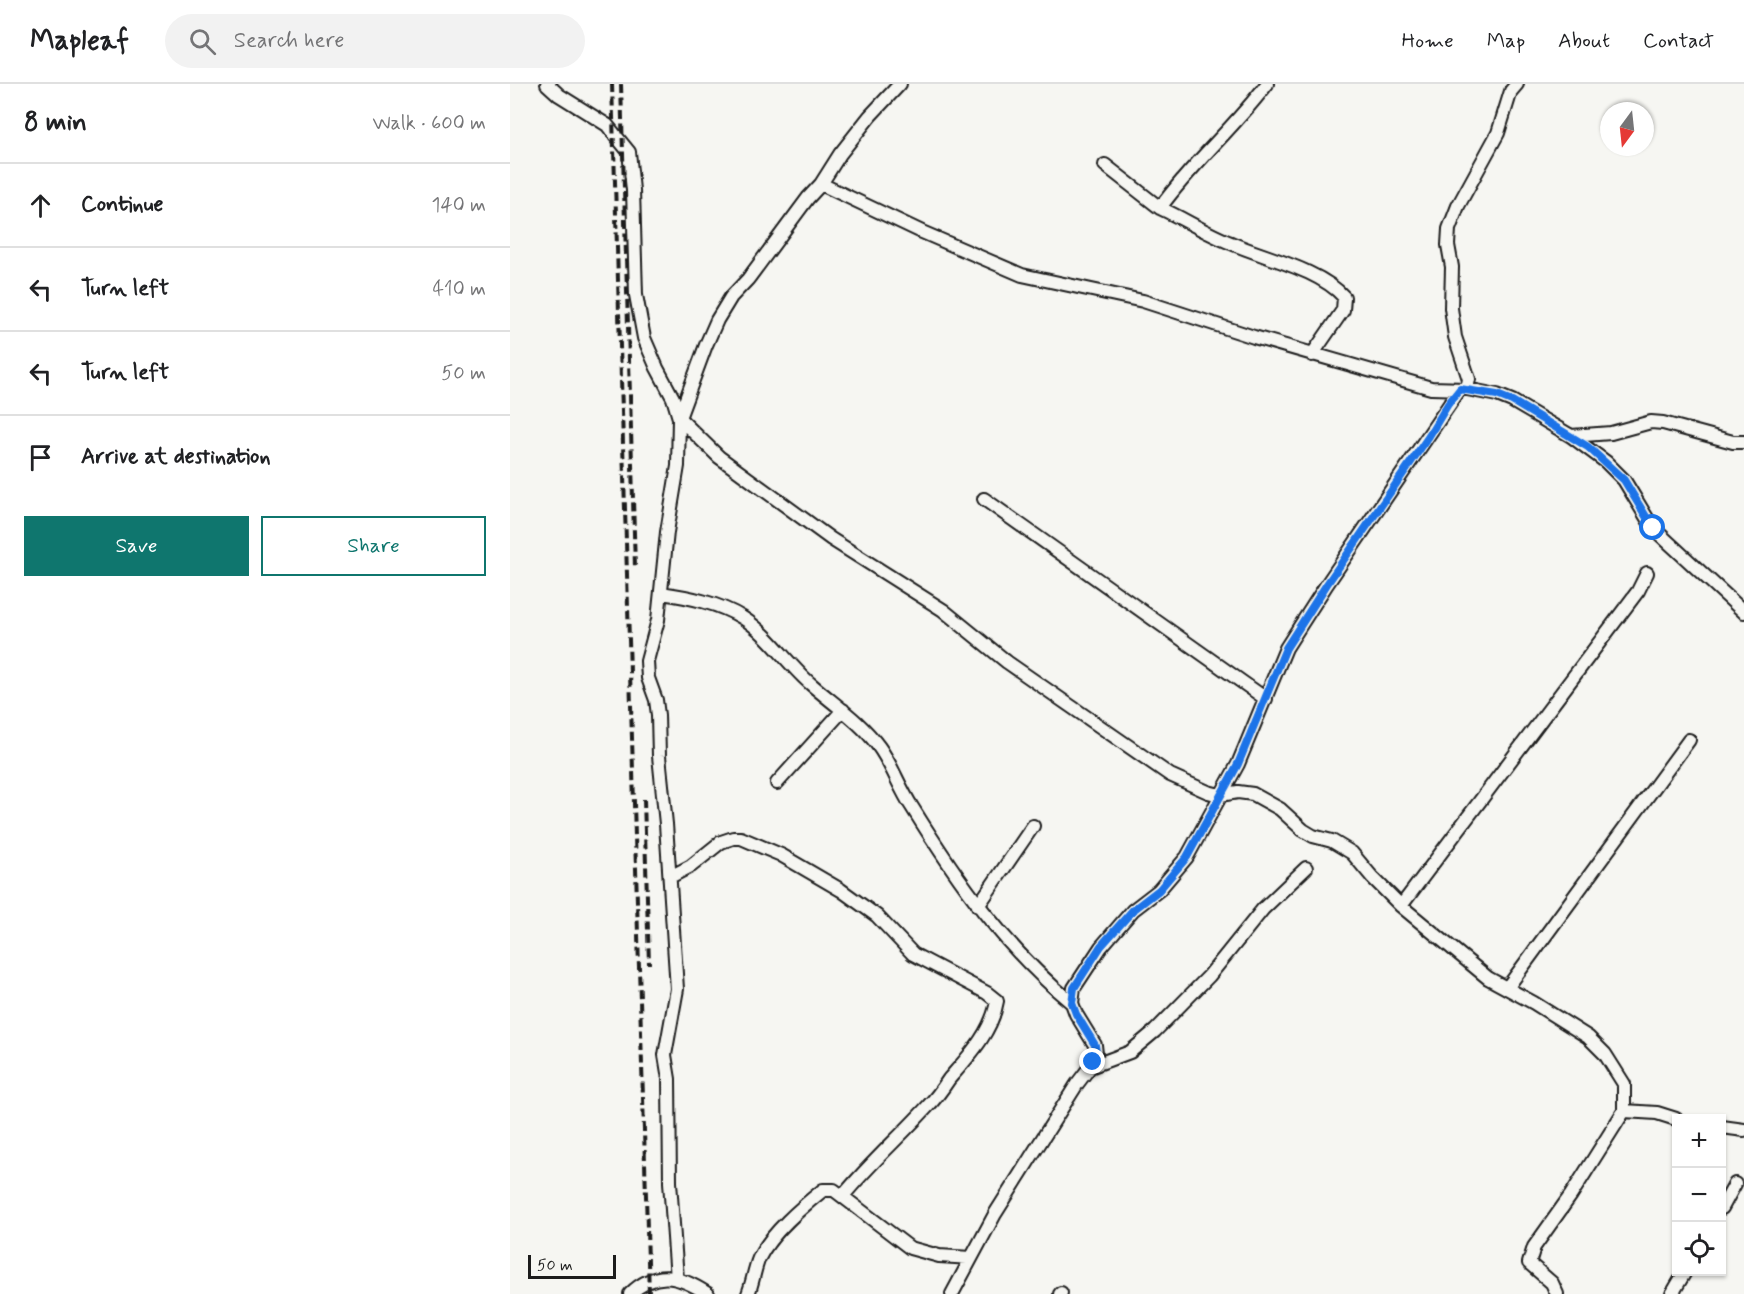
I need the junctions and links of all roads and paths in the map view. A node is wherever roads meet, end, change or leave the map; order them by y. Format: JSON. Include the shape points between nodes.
{"nodes":[{"id":1,"x":547,"y":84,"type":"edge"},
{"id":2,"x":900,"y":84,"type":"edge"},
{"id":3,"x":1267,"y":84,"type":"edge"},
{"id":4,"x":1517,"y":84,"type":"edge"},
{"id":5,"x":1105,"y":165,"type":"dead end"},
{"id":6,"x":821,"y":184,"type":"junction"},
{"id":7,"x":1160,"y":208,"type":"junction"},
{"id":8,"x":1312,"y":355,"type":"junction"},
{"id":9,"x":1463,"y":389,"type":"junction"},
{"id":10,"x":679,"y":418,"type":"junction"},
{"id":11,"x":1571,"y":436,"type":"junction"},
{"id":12,"x":1744,"y":442,"type":"edge"},
{"id":13,"x":984,"y":499,"type":"dead end"},
{"id":14,"x":1647,"y":573,"type":"dead end"},
{"id":15,"x":661,"y":592,"type":"junction"},
{"id":16,"x":1744,"y":612,"type":"edge"},
{"id":17,"x":1266,"y":699,"type":"junction"},
{"id":18,"x":843,"y":710,"type":"junction"},
{"id":19,"x":1689,"y":740,"type":"dead end"},
{"id":20,"x":777,"y":783,"type":"dead end"},
{"id":21,"x":1220,"y":795,"type":"junction"},
{"id":22,"x":1033,"y":826,"type":"dead end"},
{"id":23,"x":1306,"y":868,"type":"dead end"},
{"id":24,"x":670,"y":877,"type":"junction"},
{"id":25,"x":978,"y":906,"type":"junction"},
{"id":26,"x":1401,"y":906,"type":"junction"},
{"id":27,"x":1507,"y":988,"type":"junction"},
{"id":28,"x":1072,"y":1003,"type":"junction"},
{"id":29,"x":1090,"y":1067,"type":"junction"},
{"id":30,"x":1624,"y":1111,"type":"junction"},
{"id":31,"x":1672,"y":1118,"type":"edge"},
{"id":32,"x":1726,"y":1128,"type":"edge"},
{"id":33,"x":1744,"y":1130,"type":"edge"},
{"id":34,"x":1735,"y":1184,"type":"dead end"},
{"id":35,"x":843,"y":1196,"type":"junction"},
{"id":36,"x":1726,"y":1201,"type":"edge"},
{"id":37,"x":971,"y":1258,"type":"junction"},
{"id":38,"x":1683,"y":1276,"type":"edge"},
{"id":39,"x":677,"y":1279,"type":"junction"},
{"id":40,"x":689,"y":1288,"type":"edge"},
{"id":41,"x":630,"y":1294,"type":"edge"},
{"id":42,"x":708,"y":1294,"type":"edge"},
{"id":43,"x":748,"y":1294,"type":"edge"},
{"id":44,"x":952,"y":1294,"type":"edge"},
{"id":45,"x":1557,"y":1294,"type":"edge"},
{"id":46,"x":1672,"y":1294,"type":"edge"}],
"edges":[{"from":1,"to":10,"type":"street","via":[[607,124],[629,152],[639,315],[650,353]]},
{"from":2,"to":6,"type":"street","via":[[870,116]]},
{"from":3,"to":7,"type":"street","via":[[1185,174]]},
{"from":4,"to":9,"type":"street","via":[[1511,91],[1498,133],[1449,229],[1451,309],[1455,337],[1469,379]]},
{"from":5,"to":7,"type":"street"},
{"from":6,"to":8,"type":"street","via":[[1022,275],[1143,302]]},
{"from":6,"to":10,"type":"street","via":[[731,297],[696,369]]},
{"from":7,"to":8,"type":"street","via":[[1228,242],[1305,271],[1339,291],[1344,297],[1343,310]]},
{"from":8,"to":9,"type":"street","via":[[1431,388]]},
{"from":9,"to":11,"type":"street","via":[[1512,401]]},
{"from":9,"to":17,"type":"street","via":[[1448,404],[1305,617],[1281,658]]},
{"from":10,"to":15,"type":"street","via":[[678,466]]},
{"from":10,"to":21,"type":"street","via":[[719,457],[831,539],[943,610],[1070,707],[1170,775]]},
{"from":11,"to":12,"type":"street","via":[[1611,433],[1651,422]]},
{"from":11,"to":16,"type":"street","via":[[1624,480],[1653,528]]},
{"from":13,"to":17,"type":"street"},
{"from":14,"to":26,"type":"street","via":[[1631,600]]},
{"from":15,"to":18,"type":"street","via":[[705,602],[744,619],[811,685]]},
{"from":15,"to":24,"type":"street","via":[[647,661],[658,715]]},
{"from":17,"to":21,"type":"street"},
{"from":18,"to":20,"type":"street"},
{"from":18,"to":25,"type":"street","via":[[878,746],[932,839]]},
{"from":19,"to":27,"type":"street"},
{"from":21,"to":26,"type":"street","via":[[1239,792],[1270,801],[1303,830],[1352,853]]},
{"from":21,"to":28,"type":"street","via":[[1187,857],[1159,890],[1133,910],[1092,959],[1074,988]]},
{"from":22,"to":25,"type":"street"},
{"from":23,"to":29,"type":"street","via":[[1263,909],[1209,976],[1162,1024],[1130,1052]]},
{"from":24,"to":35,"type":"street","via":[[721,842],[741,838],[782,855],[841,890],[877,916],[913,954],[997,1001],[992,1020],[964,1062],[932,1102]]},
{"from":24,"to":39,"type":"street","via":[[677,989],[665,1055]]},
{"from":25,"to":28,"type":"street","via":[[1039,975]]},
{"from":26,"to":27,"type":"street","via":[[1488,978]]},
{"from":27,"to":30,"type":"street","via":[[1588,1037],[1605,1054],[1624,1084]]},
{"from":28,"to":29,"type":"street","via":[[1095,1045]]},
{"from":29,"to":37,"type":"street"},
{"from":30,"to":31,"type":"street"},
{"from":30,"to":45,"type":"street","via":[[1531,1255],[1529,1263],[1552,1283]]},
{"from":32,"to":33,"type":"street"},
{"from":34,"to":36,"type":"street"},
{"from":35,"to":37,"type":"street","via":[[910,1248],[939,1256]]},
{"from":35,"to":43,"type":"street","via":[[834,1190],[823,1190],[786,1223],[759,1258]]},
{"from":37,"to":44,"type":"street"},
{"from":38,"to":46,"type":"street"},
{"from":39,"to":40,"type":"street"},
{"from":39,"to":41,"type":"street","via":[[648,1279]]},
{"from":40,"to":42,"type":"street"}]}
